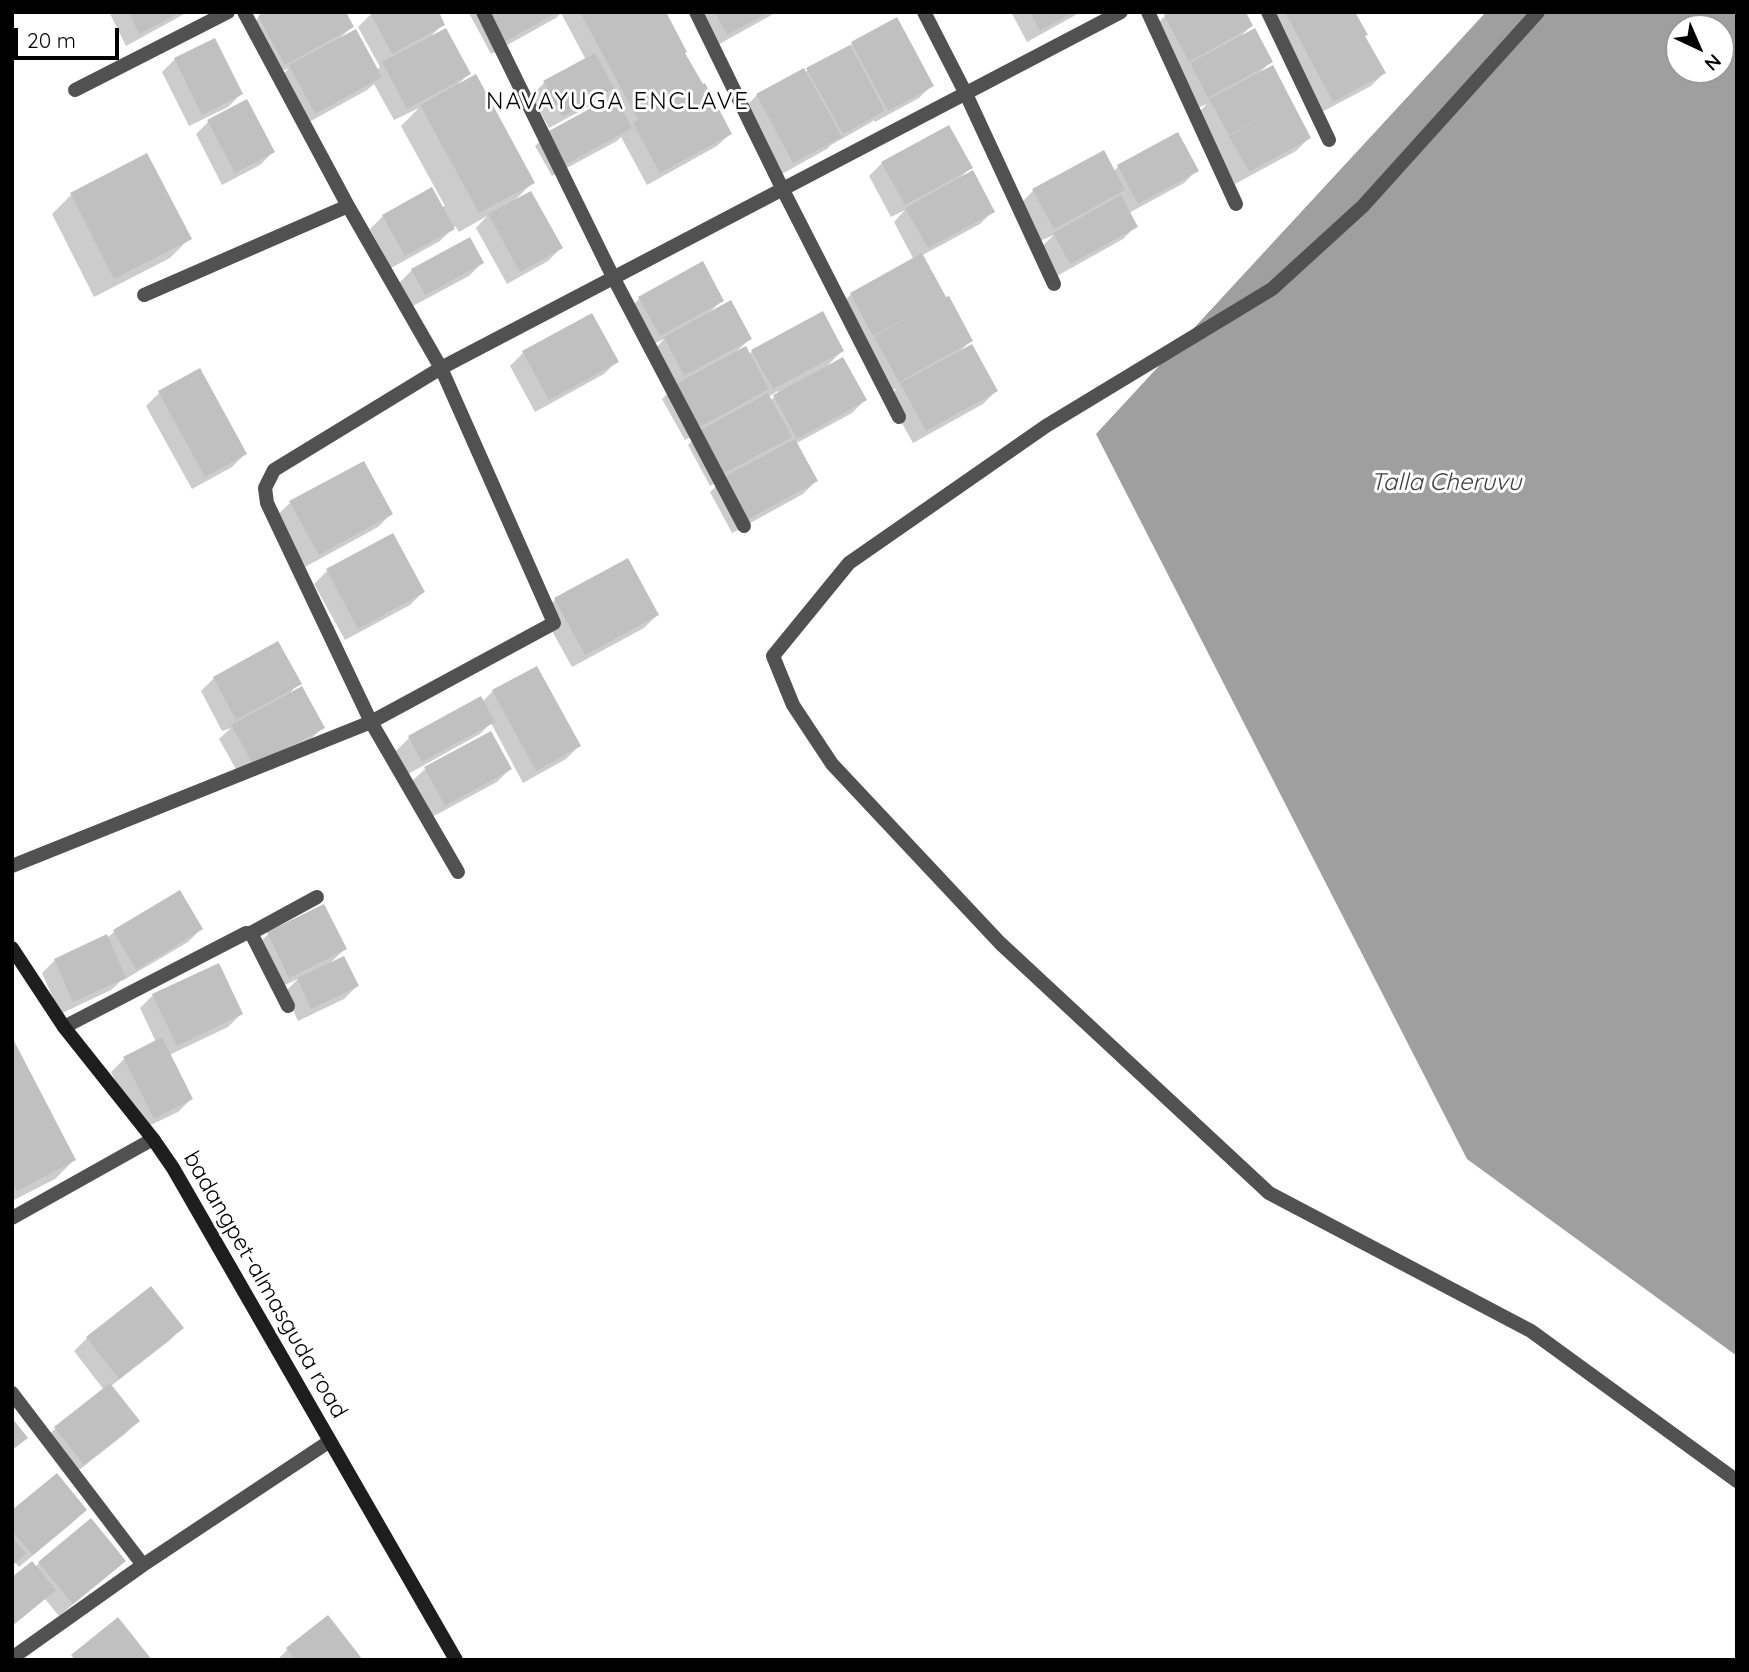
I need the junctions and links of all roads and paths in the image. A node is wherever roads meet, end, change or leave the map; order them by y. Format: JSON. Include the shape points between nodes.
{"nodes":[{"id":1,"x":228,"y":12,"type":"edge"},
{"id":2,"x":244,"y":12,"type":"edge"},
{"id":3,"x":483,"y":12,"type":"edge"},
{"id":4,"x":696,"y":12,"type":"edge"},
{"id":5,"x":924,"y":12,"type":"edge"},
{"id":6,"x":1121,"y":12,"type":"edge"},
{"id":7,"x":1148,"y":12,"type":"edge"},
{"id":8,"x":1268,"y":12,"type":"edge"},
{"id":9,"x":1538,"y":12,"type":"edge"},
{"id":10,"x":75,"y":90,"type":"dead end"},
{"id":11,"x":966,"y":94,"type":"junction"},
{"id":12,"x":1329,"y":140,"type":"dead end"},
{"id":13,"x":783,"y":190,"type":"junction"},
{"id":14,"x":1236,"y":204,"type":"dead end"},
{"id":15,"x":348,"y":206,"type":"junction"},
{"id":16,"x":613,"y":277,"type":"junction"},
{"id":17,"x":1055,"y":284,"type":"dead end"},
{"id":18,"x":144,"y":295,"type":"dead end"},
{"id":19,"x":441,"y":368,"type":"junction"},
{"id":20,"x":899,"y":417,"type":"dead end"},
{"id":21,"x":744,"y":526,"type":"dead end"},
{"id":22,"x":371,"y":722,"type":"junction"},
{"id":23,"x":12,"y":866,"type":"edge"},
{"id":24,"x":458,"y":872,"type":"dead end"},
{"id":25,"x":317,"y":897,"type":"dead end"},
{"id":26,"x":251,"y":933,"type":"junction"},
{"id":27,"x":12,"y":948,"type":"edge"},
{"id":28,"x":288,"y":1006,"type":"dead end"},
{"id":29,"x":64,"y":1027,"type":"junction"},
{"id":30,"x":153,"y":1139,"type":"junction"},
{"id":31,"x":12,"y":1218,"type":"edge"},
{"id":32,"x":12,"y":1393,"type":"edge"},
{"id":33,"x":330,"y":1441,"type":"junction"},
{"id":34,"x":1737,"y":1481,"type":"edge"},
{"id":35,"x":143,"y":1565,"type":"junction"},
{"id":36,"x":12,"y":1658,"type":"edge"},
{"id":37,"x":456,"y":1660,"type":"edge"}],
"edges":[{"from":1,"to":10,"type":"street"},
{"from":2,"to":15,"type":"street"},
{"from":3,"to":16,"type":"street"},
{"from":4,"to":13,"type":"street"},
{"from":5,"to":11,"type":"street"},
{"from":6,"to":11,"type":"street"},
{"from":7,"to":14,"type":"street"},
{"from":8,"to":12,"type":"street"},
{"from":9,"to":34,"type":"street","via":[[1363,206],[1272,289],[1046,426],[849,563],[773,656],[793,705],[832,764],[1000,943],[1269,1193],[1531,1331]]},
{"from":11,"to":13,"type":"street"},
{"from":11,"to":17,"type":"street"},
{"from":13,"to":16,"type":"street"},
{"from":13,"to":20,"type":"street"},
{"from":15,"to":18,"type":"street"},
{"from":15,"to":19,"type":"street"},
{"from":16,"to":19,"type":"street"},
{"from":16,"to":21,"type":"street"},
{"from":19,"to":22,"type":"street","via":[[274,470],[265,488],[267,503]]},
{"from":19,"to":22,"type":"street","via":[[554,623]]},
{"from":22,"to":23,"type":"street"},
{"from":22,"to":24,"type":"street"},
{"from":25,"to":26,"type":"street"},
{"from":26,"to":28,"type":"street"},
{"from":26,"to":29,"type":"street"},
{"from":27,"to":29,"type":"street","name":"badangpet-almasguda road"},
{"from":29,"to":30,"type":"street","name":"badangpet-almasguda road"},
{"from":30,"to":31,"type":"street"},
{"from":30,"to":33,"type":"street","name":"badangpet-almasguda road"},
{"from":32,"to":35,"type":"street"},
{"from":33,"to":35,"type":"street"},
{"from":33,"to":37,"type":"street","name":"badangpet-almasguda road"},
{"from":35,"to":36,"type":"street"}]}
